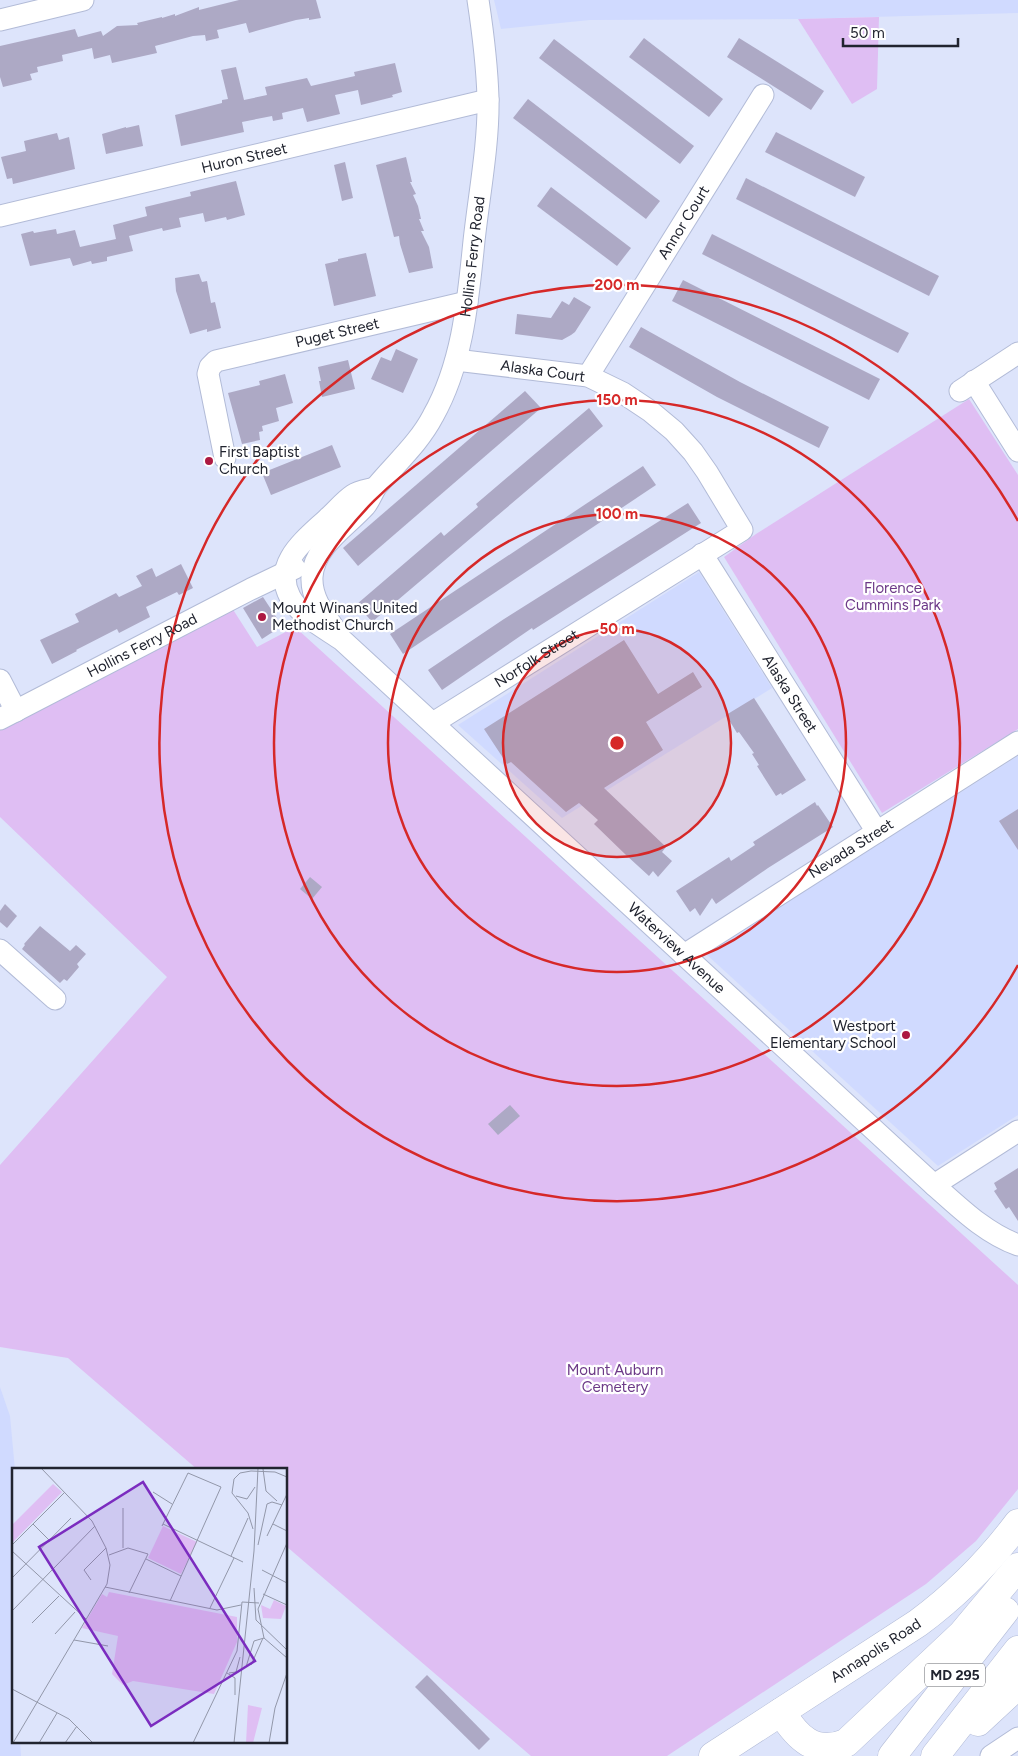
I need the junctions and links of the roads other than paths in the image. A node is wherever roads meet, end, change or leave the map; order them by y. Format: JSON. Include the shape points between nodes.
{"nodes":[{"id":1,"x":82,"y":0,"type":"edge"},
{"id":2,"x":478,"y":0,"type":"edge"},
{"id":3,"x":0,"y":20,"type":"edge"},
{"id":4,"x":764,"y":94,"type":"dead end"},
{"id":5,"x":488,"y":100,"type":"junction"},
{"id":6,"x":0,"y":216,"type":"edge"},
{"id":7,"x":467,"y":302,"type":"junction"},
{"id":8,"x":1018,"y":352,"type":"edge"},
{"id":9,"x":456,"y":360,"type":"junction"},
{"id":10,"x":588,"y":376,"type":"junction"},
{"id":11,"x":1018,"y":451,"type":"edge"},
{"id":12,"x":226,"y":458,"type":"dead end"},
{"id":13,"x":375,"y":488,"type":"junction"},
{"id":14,"x":742,"y":530,"type":"joint"},
{"id":15,"x":702,"y":554,"type":"junction"},
{"id":16,"x":314,"y":565,"type":"junction"},
{"id":17,"x":285,"y":573,"type":"junction"},
{"id":18,"x":342,"y":640,"type":"junction"},
{"id":19,"x":0,"y":680,"type":"edge"},
{"id":20,"x":8,"y":715,"type":"edge"},
{"id":21,"x":433,"y":723,"type":"junction"},
{"id":22,"x":1018,"y":742,"type":"edge"},
{"id":23,"x":877,"y":832,"type":"junction"},
{"id":24,"x":0,"y":950,"type":"edge"},
{"id":25,"x":684,"y":955,"type":"junction"},
{"id":26,"x":55,"y":999,"type":"dead end"},
{"id":27,"x":1018,"y":1131,"type":"edge"},
{"id":28,"x":934,"y":1185,"type":"junction"},
{"id":29,"x":1018,"y":1245,"type":"edge"},
{"id":30,"x":1018,"y":1523,"type":"edge"},
{"id":31,"x":1018,"y":1567,"type":"edge"},
{"id":32,"x":1018,"y":1594,"type":"edge"},
{"id":33,"x":1018,"y":1650,"type":"edge"},
{"id":34,"x":1018,"y":1686,"type":"edge"},
{"id":35,"x":776,"y":1716,"type":"junction"},
{"id":36,"x":1018,"y":1738,"type":"edge"},
{"id":37,"x":713,"y":1756,"type":"edge"},
{"id":38,"x":795,"y":1756,"type":"edge"},
{"id":39,"x":892,"y":1756,"type":"edge"},
{"id":40,"x":936,"y":1756,"type":"edge"},
{"id":41,"x":991,"y":1756,"type":"edge"}],
"edges":[{"from":1,"to":3,"type":"street"},
{"from":2,"to":5,"type":"street","name":"Hollins Ferry Road","via":[[486,49]]},
{"from":4,"to":10,"type":"street","name":"Annor Court"},
{"from":5,"to":6,"type":"street","name":"Huron Street"},
{"from":5,"to":7,"type":"street","name":"Hollins Ferry Road"},
{"from":7,"to":9,"type":"street","name":"Hollins Ferry Road"},
{"from":7,"to":12,"type":"street","name":"Puget Street","via":[[216,361],[208,374]]},
{"from":8,"to":11,"type":"street","via":[[967,386]]},
{"from":9,"to":10,"type":"street","name":"Alaska Court"},
{"from":9,"to":13,"type":"street","name":"Hollins Ferry Road","via":[[429,425]]},
{"from":10,"to":14,"type":"street","name":"Alaska Court","via":[[623,393],[674,431],[707,472]]},
{"from":13,"to":16,"type":"street","name":"Hollins Ferry Road","via":[[366,504],[326,545]]},
{"from":13,"to":17,"type":"street","name":"Hollins Ferry Road","via":[[354,495],[303,542],[292,554]]},
{"from":14,"to":15,"type":"street","name":"Norfolk Street"},
{"from":15,"to":21,"type":"street","name":"Norfolk Street"},
{"from":15,"to":23,"type":"street","name":"Alaska Street"},
{"from":16,"to":17,"type":"street","name":"Hollins Ferry Road"},
{"from":16,"to":18,"type":"street","name":"Waterview Avenue","via":[[312,588],[316,600]]},
{"from":17,"to":18,"type":"street","name":"Waterview Avenue","via":[[288,592],[295,605]]},
{"from":17,"to":20,"type":"street","name":"Hollins Ferry Road","via":[[250,588]]},
{"from":18,"to":21,"type":"street","name":"Waterview Avenue"},
{"from":19,"to":20,"type":"street"},
{"from":21,"to":25,"type":"street","name":"Waterview Avenue"},
{"from":22,"to":23,"type":"street","name":"Nevada Street"},
{"from":23,"to":25,"type":"street","name":"Nevada Street"},
{"from":24,"to":26,"type":"street"},
{"from":25,"to":28,"type":"street","name":"Waterview Avenue"},
{"from":27,"to":28,"type":"street"},
{"from":28,"to":29,"type":"street","name":"Waterview Avenue","via":[[986,1228]]},
{"from":30,"to":35,"type":"main road","name":"Annapolis Road","via":[[981,1568],[939,1608]]},
{"from":31,"to":35,"type":"main road","via":[[962,1634],[846,1743],[831,1748],[813,1746]]},
{"from":32,"to":39,"type":"main road","number":"MD 295"},
{"from":33,"to":40,"type":"main road","number":"MD 295"},
{"from":34,"to":40,"type":"main road"},
{"from":35,"to":37,"type":"main road","name":"Annapolis Road"},
{"from":35,"to":38,"type":"main road"},
{"from":36,"to":41,"type":"street"}]}
